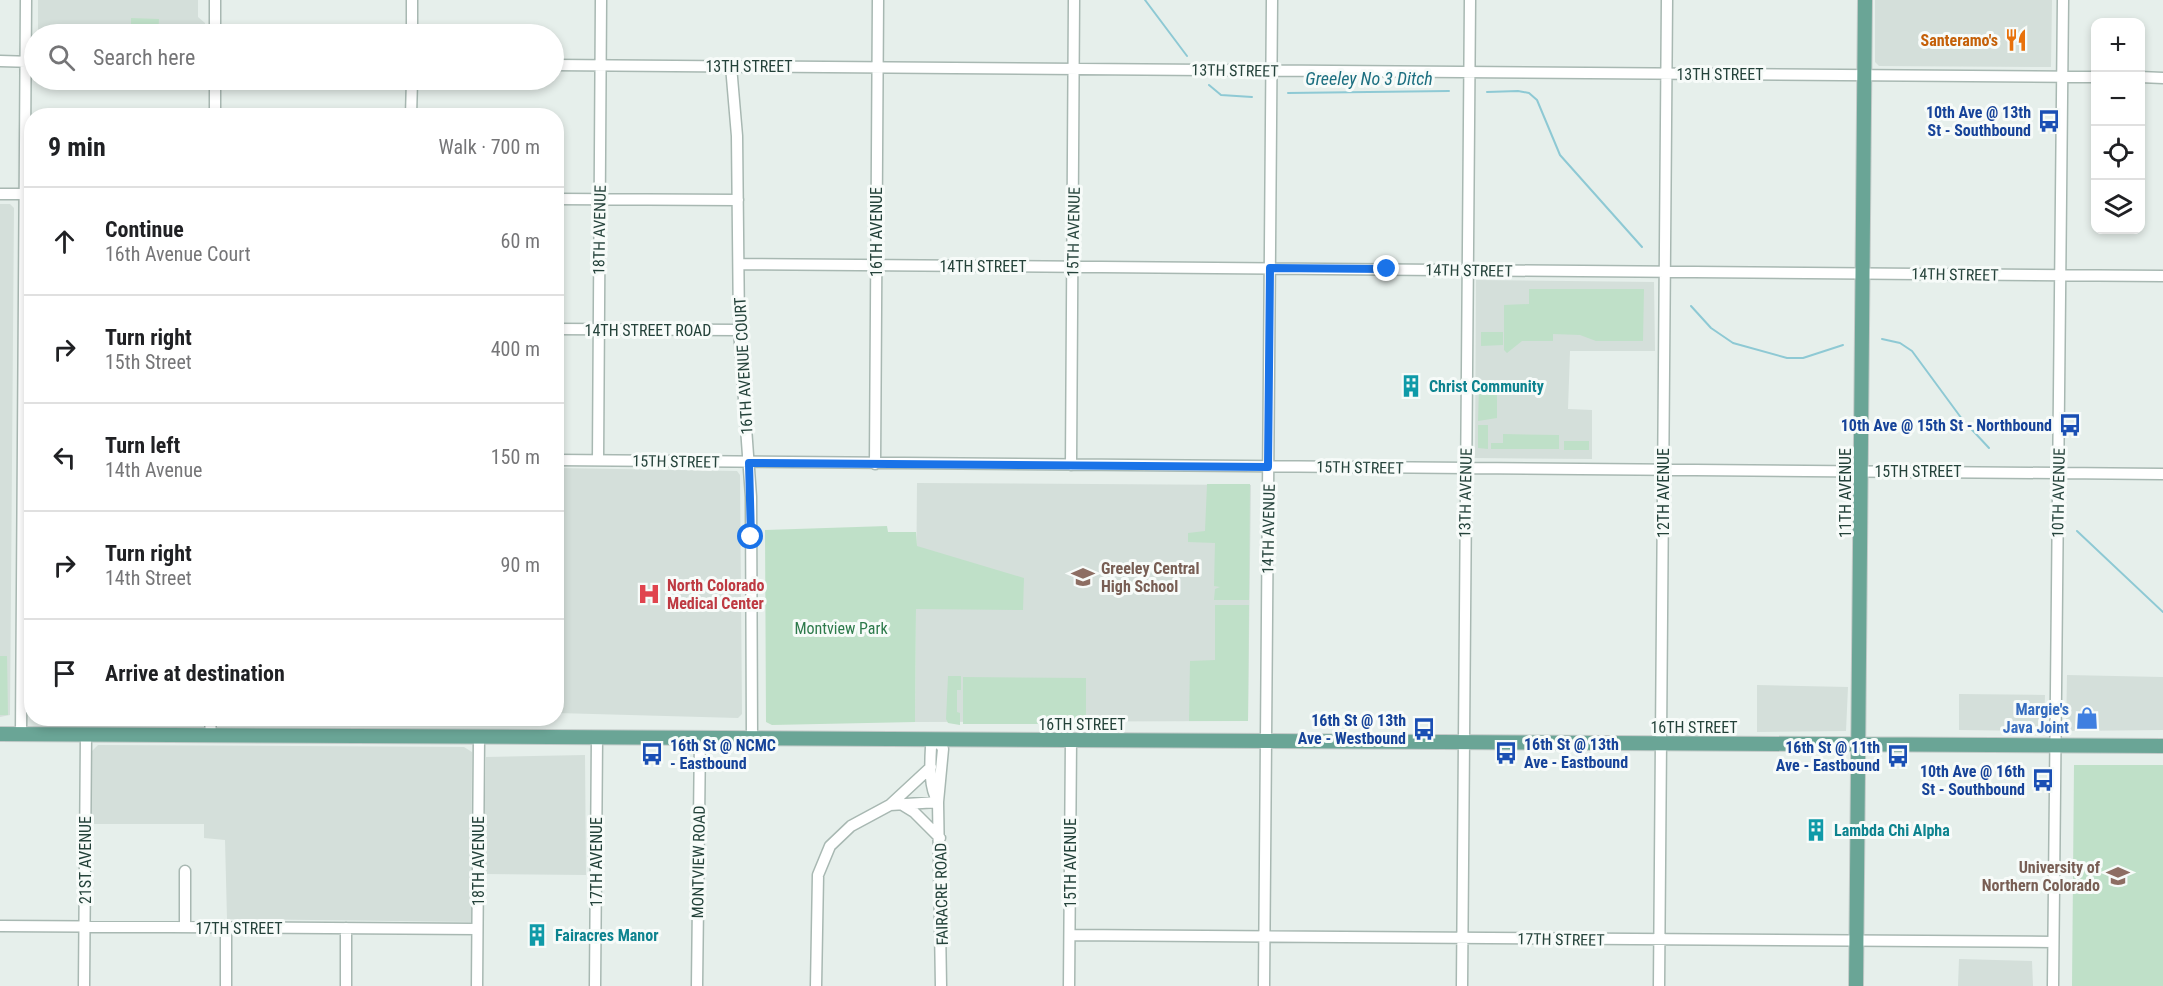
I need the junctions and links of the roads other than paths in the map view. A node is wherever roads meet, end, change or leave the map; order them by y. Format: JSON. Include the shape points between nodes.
{"nodes":[{"id":1,"x":26,"y":0,"type":"edge"},
{"id":2,"x":215,"y":0,"type":"edge"},
{"id":3,"x":412,"y":0,"type":"edge"},
{"id":4,"x":601,"y":0,"type":"edge"},
{"id":5,"x":878,"y":0,"type":"edge"},
{"id":6,"x":1074,"y":0,"type":"edge"},
{"id":7,"x":1272,"y":0,"type":"edge"},
{"id":8,"x":1470,"y":0,"type":"edge"},
{"id":9,"x":1667,"y":0,"type":"edge"},
{"id":10,"x":1865,"y":0,"type":"edge"},
{"id":11,"x":2063,"y":0,"type":"edge"},
{"id":12,"x":28,"y":24,"type":"edge"},
{"id":13,"x":215,"y":24,"type":"edge"},
{"id":14,"x":412,"y":24,"type":"edge"},
{"id":15,"x":0,"y":61,"type":"edge"},
{"id":16,"x":24,"y":62,"type":"edge"},
{"id":17,"x":564,"y":65,"type":"edge"},
{"id":18,"x":601,"y":65,"type":"junction"},
{"id":19,"x":731,"y":66,"type":"junction"},
{"id":20,"x":878,"y":68,"type":"junction"},
{"id":21,"x":1075,"y":69,"type":"junction"},
{"id":22,"x":1272,"y":71,"type":"junction"},
{"id":23,"x":1470,"y":72,"type":"junction"},
{"id":24,"x":1666,"y":74,"type":"junction"},
{"id":25,"x":1864,"y":75,"type":"junction"},
{"id":26,"x":2062,"y":77,"type":"junction"},
{"id":27,"x":2091,"y":77,"type":"edge"},
{"id":28,"x":2145,"y":77,"type":"edge"},
{"id":29,"x":2163,"y":78,"type":"edge"},
{"id":30,"x":30,"y":90,"type":"edge"},
{"id":31,"x":215,"y":90,"type":"edge"},
{"id":32,"x":412,"y":90,"type":"edge"},
{"id":33,"x":29,"y":108,"type":"edge"},
{"id":34,"x":215,"y":108,"type":"edge"},
{"id":35,"x":411,"y":108,"type":"edge"},
{"id":36,"x":0,"y":194,"type":"edge"},
{"id":37,"x":24,"y":194,"type":"edge"},
{"id":38,"x":564,"y":199,"type":"edge"},
{"id":39,"x":600,"y":199,"type":"junction"},
{"id":40,"x":738,"y":200,"type":"junction"},
{"id":41,"x":739,"y":264,"type":"junction"},
{"id":42,"x":876,"y":266,"type":"junction"},
{"id":43,"x":1072,"y":267,"type":"junction"},
{"id":44,"x":1270,"y":268,"type":"junction"},
{"id":45,"x":1468,"y":270,"type":"junction"},
{"id":46,"x":1665,"y":272,"type":"junction"},
{"id":47,"x":1863,"y":273,"type":"junction"},
{"id":48,"x":2060,"y":276,"type":"junction"},
{"id":49,"x":2163,"y":276,"type":"edge"},
{"id":50,"x":564,"y":329,"type":"edge"},
{"id":51,"x":598,"y":329,"type":"junction"},
{"id":52,"x":739,"y":330,"type":"junction"},
{"id":53,"x":564,"y":460,"type":"edge"},
{"id":54,"x":598,"y":460,"type":"junction"},
{"id":55,"x":749,"y":463,"type":"junction"},
{"id":56,"x":875,"y":464,"type":"junction"},
{"id":57,"x":1071,"y":465,"type":"junction"},
{"id":58,"x":1268,"y":467,"type":"junction"},
{"id":59,"x":1466,"y":469,"type":"junction"},
{"id":60,"x":1663,"y":470,"type":"junction"},
{"id":61,"x":1861,"y":471,"type":"junction"},
{"id":62,"x":2058,"y":473,"type":"junction"},
{"id":63,"x":2163,"y":474,"type":"edge"},
{"id":64,"x":24,"y":594,"type":"edge"},
{"id":65,"x":210,"y":726,"type":"edge"},
{"id":66,"x":0,"y":734,"type":"edge"},
{"id":67,"x":21,"y":734,"type":"junction"},
{"id":68,"x":86,"y":735,"type":"junction"},
{"id":69,"x":211,"y":736,"type":"junction"},
{"id":70,"x":479,"y":737,"type":"junction"},
{"id":71,"x":597,"y":738,"type":"junction"},
{"id":72,"x":700,"y":738,"type":"junction"},
{"id":73,"x":752,"y":739,"type":"junction"},
{"id":74,"x":938,"y":740,"type":"junction"},
{"id":75,"x":1071,"y":740,"type":"junction"},
{"id":76,"x":1266,"y":741,"type":"junction"},
{"id":77,"x":1463,"y":742,"type":"junction"},
{"id":78,"x":1661,"y":744,"type":"junction"},
{"id":79,"x":1860,"y":745,"type":"junction"},
{"id":80,"x":2055,"y":746,"type":"junction"},
{"id":81,"x":2163,"y":747,"type":"edge"},
{"id":82,"x":931,"y":767,"type":"junction"},
{"id":83,"x":938,"y":802,"type":"junction"},
{"id":84,"x":896,"y":805,"type":"junction"},
{"id":85,"x":940,"y":837,"type":"junction"},
{"id":86,"x":185,"y":870,"type":"dead end"},
{"id":87,"x":0,"y":926,"type":"edge"},
{"id":88,"x":85,"y":927,"type":"junction"},
{"id":89,"x":185,"y":927,"type":"junction"},
{"id":90,"x":226,"y":928,"type":"junction"},
{"id":91,"x":346,"y":928,"type":"junction"},
{"id":92,"x":477,"y":929,"type":"junction"},
{"id":93,"x":1070,"y":935,"type":"junction"},
{"id":94,"x":1264,"y":937,"type":"junction"},
{"id":95,"x":1462,"y":938,"type":"junction"},
{"id":96,"x":1659,"y":940,"type":"junction"},
{"id":97,"x":1857,"y":940,"type":"junction"},
{"id":98,"x":2053,"y":942,"type":"junction"},
{"id":99,"x":84,"y":986,"type":"edge"},
{"id":100,"x":225,"y":986,"type":"edge"},
{"id":101,"x":346,"y":986,"type":"edge"},
{"id":102,"x":477,"y":986,"type":"edge"},
{"id":103,"x":595,"y":986,"type":"edge"},
{"id":104,"x":697,"y":986,"type":"edge"},
{"id":105,"x":816,"y":986,"type":"edge"},
{"id":106,"x":941,"y":986,"type":"edge"},
{"id":107,"x":1070,"y":986,"type":"edge"},
{"id":108,"x":1264,"y":986,"type":"edge"},
{"id":109,"x":1462,"y":986,"type":"edge"},
{"id":110,"x":1659,"y":986,"type":"edge"},
{"id":111,"x":1857,"y":986,"type":"edge"},
{"id":112,"x":2053,"y":986,"type":"edge"}],
"edges":[{"from":1,"to":12,"type":"street"},
{"from":2,"to":13,"type":"street"},
{"from":3,"to":14,"type":"street"},
{"from":4,"to":18,"type":"street","name":"18TH AVENUE"},
{"from":5,"to":20,"type":"street","name":"16TH AVENUE"},
{"from":6,"to":21,"type":"street","name":"15TH AVENUE"},
{"from":7,"to":22,"type":"street","name":"14TH AVENUE"},
{"from":8,"to":23,"type":"street","name":"13TH AVENUE"},
{"from":9,"to":24,"type":"street","name":"12TH AVENUE"},
{"from":10,"to":25,"type":"main road","name":"11TH AVENUE"},
{"from":11,"to":26,"type":"street","name":"10TH AVENUE"},
{"from":15,"to":16,"type":"street"},
{"from":17,"to":18,"type":"street","name":"13TH STREET"},
{"from":18,"to":19,"type":"street","name":"13TH STREET"},
{"from":18,"to":39,"type":"street","name":"18TH AVENUE"},
{"from":19,"to":20,"type":"street","name":"13TH STREET"},
{"from":19,"to":40,"type":"street","name":"16TH AVENUE COURT"},
{"from":20,"to":21,"type":"street","name":"13TH STREET"},
{"from":20,"to":42,"type":"street","name":"16TH AVENUE"},
{"from":21,"to":22,"type":"street","name":"13TH STREET"},
{"from":21,"to":43,"type":"street","name":"15TH AVENUE"},
{"from":22,"to":23,"type":"street","name":"13TH STREET"},
{"from":22,"to":44,"type":"street","name":"14TH AVENUE"},
{"from":23,"to":24,"type":"street","name":"13TH STREET"},
{"from":23,"to":45,"type":"street","name":"13TH AVENUE"},
{"from":24,"to":25,"type":"street","name":"13TH STREET"},
{"from":24,"to":46,"type":"street","name":"12TH AVENUE"},
{"from":25,"to":26,"type":"street","name":"13TH STREET"},
{"from":25,"to":47,"type":"main road","name":"11TH AVENUE"},
{"from":26,"to":27,"type":"street","name":"13TH STREET"},
{"from":26,"to":48,"type":"street","name":"10TH AVENUE"},
{"from":28,"to":29,"type":"street"},
{"from":30,"to":33,"type":"street"},
{"from":31,"to":34,"type":"street"},
{"from":32,"to":35,"type":"street"},
{"from":36,"to":37,"type":"street"},
{"from":38,"to":39,"type":"street"},
{"from":39,"to":40,"type":"street"},
{"from":39,"to":51,"type":"street","name":"18TH AVENUE"},
{"from":40,"to":41,"type":"street","name":"16TH AVENUE COURT"},
{"from":41,"to":42,"type":"street","name":"14TH STREET"},
{"from":41,"to":52,"type":"street","name":"16TH AVENUE COURT"},
{"from":42,"to":43,"type":"street","name":"14TH STREET"},
{"from":42,"to":56,"type":"street","name":"16TH AVENUE"},
{"from":43,"to":44,"type":"street","name":"14TH STREET"},
{"from":43,"to":57,"type":"street","name":"15TH AVENUE"},
{"from":44,"to":45,"type":"street","name":"14TH STREET"},
{"from":44,"to":58,"type":"street","name":"14TH AVENUE"},
{"from":45,"to":46,"type":"street","name":"14TH STREET"},
{"from":45,"to":59,"type":"street","name":"13TH AVENUE"},
{"from":46,"to":47,"type":"street","name":"14TH STREET"},
{"from":46,"to":60,"type":"street","name":"12TH AVENUE"},
{"from":47,"to":48,"type":"street","name":"14TH STREET"},
{"from":47,"to":61,"type":"main road","name":"11TH AVENUE"},
{"from":48,"to":49,"type":"street","name":"14TH STREET"},
{"from":48,"to":62,"type":"street","name":"10TH AVENUE"},
{"from":50,"to":51,"type":"street","name":"14TH STREET ROAD"},
{"from":51,"to":52,"type":"street","name":"14TH STREET ROAD"},
{"from":51,"to":54,"type":"street","name":"18TH AVENUE"},
{"from":52,"to":55,"type":"street","name":"16TH AVENUE COURT"},
{"from":53,"to":54,"type":"street","name":"15TH STREET"},
{"from":54,"to":55,"type":"street","name":"15TH STREET"},
{"from":55,"to":56,"type":"street","name":"15TH STREET"},
{"from":55,"to":73,"type":"street","name":"16TH AVENUE COURT"},
{"from":56,"to":57,"type":"street","name":"15TH STREET"},
{"from":57,"to":58,"type":"street","name":"15TH STREET"},
{"from":58,"to":59,"type":"street","name":"15TH STREET"},
{"from":58,"to":76,"type":"street","name":"14TH AVENUE"},
{"from":59,"to":60,"type":"street","name":"15TH STREET"},
{"from":59,"to":77,"type":"street","name":"13TH AVENUE"},
{"from":60,"to":61,"type":"street","name":"15TH STREET"},
{"from":60,"to":78,"type":"street","name":"12TH AVENUE"},
{"from":61,"to":62,"type":"street","name":"15TH STREET"},
{"from":61,"to":79,"type":"main road","name":"11TH AVENUE"},
{"from":62,"to":63,"type":"street","name":"15TH STREET"},
{"from":62,"to":80,"type":"street","name":"10TH AVENUE"},
{"from":64,"to":67,"type":"street"},
{"from":65,"to":69,"type":"street"},
{"from":66,"to":67,"type":"main road","name":"16TH STREET"},
{"from":67,"to":68,"type":"main road","name":"16TH STREET"},
{"from":68,"to":69,"type":"main road","name":"16TH STREET"},
{"from":68,"to":88,"type":"street","name":"21ST AVENUE"},
{"from":69,"to":70,"type":"main road","name":"16TH STREET"},
{"from":70,"to":71,"type":"main road","name":"16TH STREET"},
{"from":70,"to":92,"type":"street","name":"18TH AVENUE"},
{"from":71,"to":72,"type":"main road","name":"16TH STREET"},
{"from":71,"to":103,"type":"street","name":"17TH AVENUE"},
{"from":72,"to":73,"type":"main road","name":"16TH STREET"},
{"from":72,"to":104,"type":"street","name":"MONTVIEW ROAD"},
{"from":73,"to":74,"type":"main road","name":"16TH STREET"},
{"from":74,"to":75,"type":"main road","name":"16TH STREET"},
{"from":74,"to":82,"type":"street","name":"FAIRACRE ROAD","via":[[931,747]]},
{"from":74,"to":83,"type":"street","name":"FAIRACRE ROAD","via":[[943,749]]},
{"from":75,"to":76,"type":"main road","name":"16TH STREET"},
{"from":75,"to":93,"type":"street","name":"15TH AVENUE"},
{"from":76,"to":77,"type":"main road","name":"16TH STREET"},
{"from":76,"to":94,"type":"street","name":"14TH AVENUE"},
{"from":77,"to":78,"type":"main road","name":"16TH STREET"},
{"from":77,"to":95,"type":"street","name":"13TH AVENUE"},
{"from":78,"to":79,"type":"main road","name":"16TH STREET"},
{"from":78,"to":96,"type":"street","name":"12TH AVENUE"},
{"from":79,"to":80,"type":"main road","name":"16TH STREET"},
{"from":79,"to":97,"type":"main road","name":"11TH AVENUE"},
{"from":80,"to":81,"type":"main road","name":"16TH STREET"},
{"from":80,"to":98,"type":"street","name":"10TH AVENUE"},
{"from":82,"to":83,"type":"street","name":"FAIRACRE ROAD"},
{"from":82,"to":84,"type":"street"},
{"from":83,"to":84,"type":"street"},
{"from":83,"to":85,"type":"street","name":"FAIRACRE ROAD"},
{"from":84,"to":85,"type":"street","via":[[921,818]]},
{"from":84,"to":105,"type":"street","via":[[851,826],[830,846],[821,866],[816,892]]},
{"from":85,"to":106,"type":"street","name":"FAIRACRE ROAD"},
{"from":86,"to":89,"type":"street"},
{"from":87,"to":88,"type":"street","name":"17TH STREET"},
{"from":88,"to":89,"type":"street","name":"17TH STREET"},
{"from":88,"to":99,"type":"street","name":"21ST AVENUE"},
{"from":89,"to":90,"type":"street","name":"17TH STREET"},
{"from":90,"to":91,"type":"street","name":"17TH STREET"},
{"from":90,"to":100,"type":"street"},
{"from":91,"to":92,"type":"street","name":"17TH STREET"},
{"from":91,"to":101,"type":"street"},
{"from":92,"to":102,"type":"street","name":"18TH AVENUE"},
{"from":93,"to":94,"type":"street","name":"17TH STREET"},
{"from":93,"to":107,"type":"street","name":"15TH AVENUE"},
{"from":94,"to":95,"type":"street","name":"17TH STREET"},
{"from":94,"to":108,"type":"street","name":"14TH AVENUE"},
{"from":95,"to":96,"type":"street","name":"17TH STREET"},
{"from":95,"to":109,"type":"street","name":"13TH AVENUE"},
{"from":96,"to":97,"type":"street","name":"17TH STREET"},
{"from":96,"to":110,"type":"street","name":"12TH AVENUE"},
{"from":97,"to":98,"type":"street","name":"17TH STREET"},
{"from":97,"to":111,"type":"main road","name":"11TH AVENUE"},
{"from":98,"to":112,"type":"street","name":"10TH AVENUE"}]}
